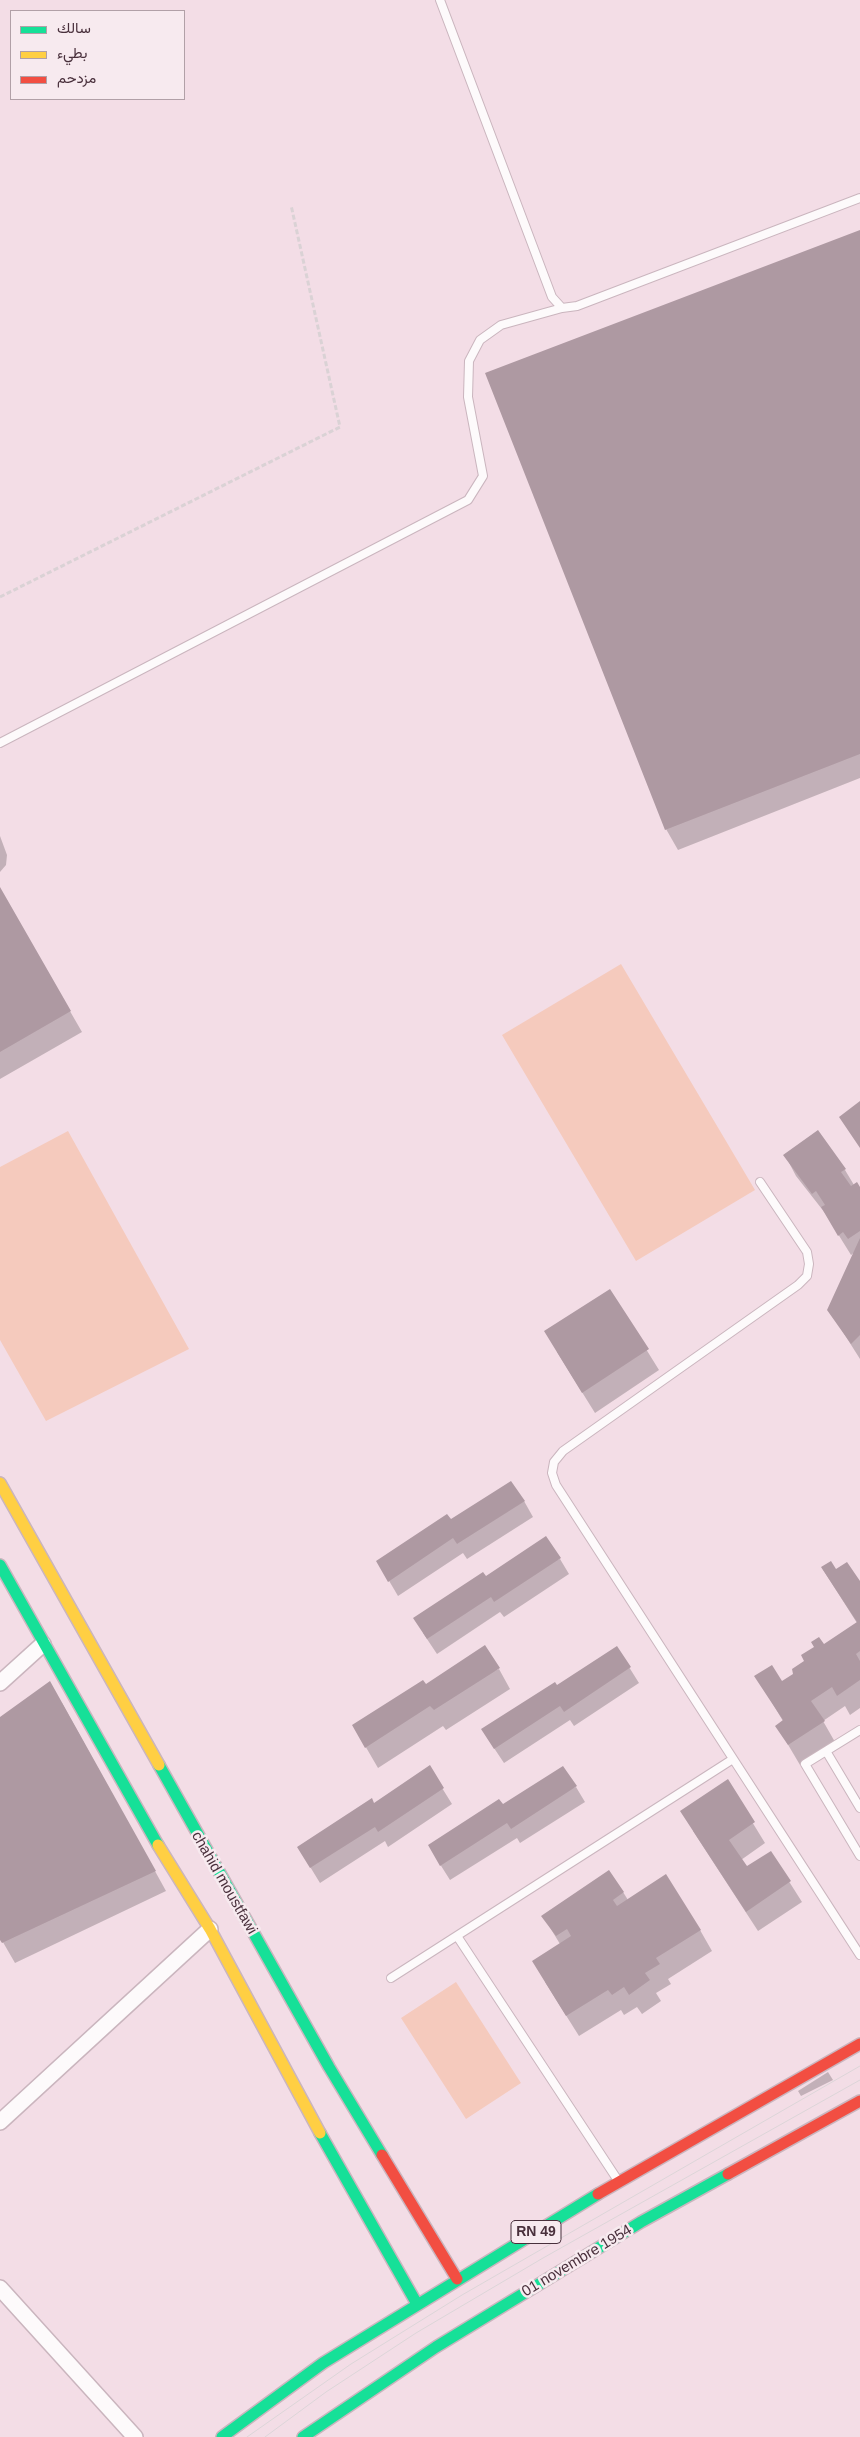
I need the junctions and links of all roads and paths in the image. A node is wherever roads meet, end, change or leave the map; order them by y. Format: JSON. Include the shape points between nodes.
{"nodes":[{"id":1,"x":440,"y":0,"type":"edge"},
{"id":2,"x":860,"y":198,"type":"edge"},
{"id":3,"x":291,"y":206,"type":"dead end"},
{"id":4,"x":562,"y":308,"type":"junction"},
{"id":5,"x":0,"y":597,"type":"edge"},
{"id":6,"x":0,"y":743,"type":"edge"},
{"id":7,"x":760,"y":1182,"type":"dead end"},
{"id":8,"x":0,"y":1483,"type":"edge"},
{"id":9,"x":0,"y":1565,"type":"edge"},
{"id":10,"x":43,"y":1644,"type":"junction"},
{"id":11,"x":0,"y":1683,"type":"edge"},
{"id":12,"x":860,"y":1730,"type":"edge"},
{"id":13,"x":826,"y":1751,"type":"junction"},
{"id":14,"x":733,"y":1759,"type":"junction"},
{"id":15,"x":860,"y":1808,"type":"edge"},
{"id":16,"x":860,"y":1856,"type":"edge"},
{"id":17,"x":210,"y":1930,"type":"junction"},
{"id":18,"x":458,"y":1936,"type":"junction"},
{"id":19,"x":860,"y":1955,"type":"edge"},
{"id":20,"x":391,"y":1978,"type":"dead end"},
{"id":21,"x":860,"y":2044,"type":"edge"},
{"id":22,"x":860,"y":2100,"type":"edge"},
{"id":23,"x":0,"y":2122,"type":"edge"},
{"id":24,"x":620,"y":2182,"type":"junction"},
{"id":25,"x":457,"y":2279,"type":"junction"},
{"id":26,"x":0,"y":2288,"type":"edge"},
{"id":27,"x":417,"y":2304,"type":"junction"},
{"id":28,"x":135,"y":2437,"type":"edge"},
{"id":29,"x":222,"y":2437,"type":"edge"},
{"id":30,"x":303,"y":2437,"type":"edge"}],
"edges":[{"from":1,"to":4,"type":"lane","via":[[552,297]]},
{"from":2,"to":4,"type":"lane","via":[[577,306]]},
{"from":3,"to":5,"type":"path","via":[[340,427]]},
{"from":4,"to":6,"type":"lane","via":[[501,325],[480,340],[469,361],[468,397],[483,476],[468,500]]},
{"from":7,"to":14,"type":"lane","via":[[807,1252],[807,1276],[563,1451],[554,1462],[552,1474],[556,1486]]},
{"from":8,"to":25,"type":"main road","name":"chahid moustfawi","via":[[329,2067]]},
{"from":9,"to":10,"type":"main road"},
{"from":10,"to":11,"type":"street"},
{"from":10,"to":17,"type":"main road","via":[[143,1821]]},
{"from":12,"to":13,"type":"lane"},
{"from":13,"to":15,"type":"lane"},
{"from":13,"to":16,"type":"lane","via":[[805,1764]]},
{"from":14,"to":18,"type":"lane"},
{"from":14,"to":19,"type":"lane"},
{"from":17,"to":23,"type":"street"},
{"from":17,"to":27,"type":"main road","via":[[304,2106]]},
{"from":18,"to":20,"type":"lane"},
{"from":18,"to":24,"type":"lane"},
{"from":21,"to":24,"type":"main road","number":"RN 49"},
{"from":22,"to":30,"type":"main road","name":"01 novembre 1954","via":[[641,2222],[436,2347]]},
{"from":24,"to":25,"type":"main road","number":"RN 49"},
{"from":25,"to":27,"type":"main road","number":"RN 49"},
{"from":26,"to":28,"type":"street"},
{"from":27,"to":29,"type":"main road","number":"RN 49","via":[[324,2363]]}]}
